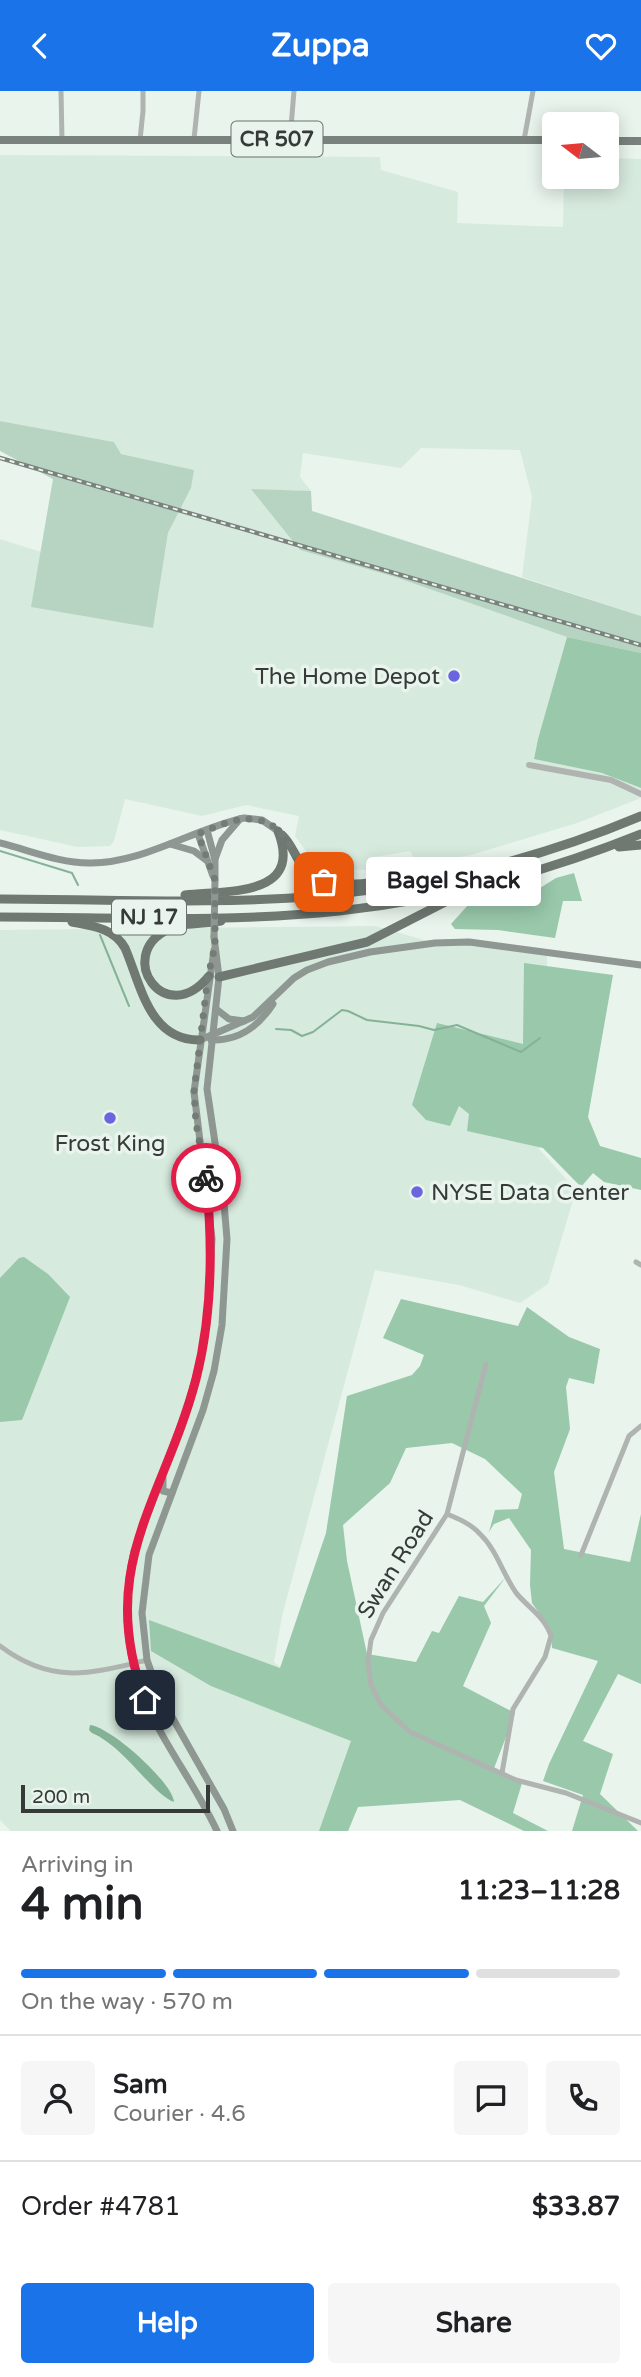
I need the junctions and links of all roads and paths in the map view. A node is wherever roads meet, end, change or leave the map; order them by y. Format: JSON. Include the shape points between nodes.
{"nodes":[{"id":1,"x":61,"y":91,"type":"edge"},
{"id":2,"x":143,"y":91,"type":"edge"},
{"id":3,"x":199,"y":91,"type":"edge"},
{"id":4,"x":294,"y":91,"type":"edge"},
{"id":5,"x":533,"y":91,"type":"edge"},
{"id":6,"x":194,"y":139,"type":"junction"},
{"id":7,"x":290,"y":139,"type":"junction"},
{"id":8,"x":0,"y":140,"type":"edge"},
{"id":9,"x":62,"y":140,"type":"junction"},
{"id":10,"x":140,"y":140,"type":"junction"},
{"id":11,"x":524,"y":140,"type":"junction"},
{"id":12,"x":542,"y":140,"type":"edge"},
{"id":13,"x":620,"y":141,"type":"edge"},
{"id":14,"x":641,"y":141,"type":"edge"},
{"id":15,"x":529,"y":765,"type":"dead end"},
{"id":16,"x":641,"y":794,"type":"edge"},
{"id":17,"x":641,"y":816,"type":"edge"},
{"id":18,"x":240,"y":819,"type":"junction"},
{"id":19,"x":207,"y":830,"type":"junction"},
{"id":20,"x":278,"y":831,"type":"junction"},
{"id":21,"x":198,"y":834,"type":"junction"},
{"id":22,"x":641,"y":834,"type":"edge"},
{"id":23,"x":0,"y":843,"type":"edge"},
{"id":24,"x":170,"y":843,"type":"junction"},
{"id":25,"x":641,"y":845,"type":"edge"},
{"id":26,"x":604,"y":849,"type":"junction"},
{"id":27,"x":212,"y":861,"type":"junction"},
{"id":28,"x":373,"y":889,"type":"junction"},
{"id":29,"x":471,"y":889,"type":"junction"},
{"id":30,"x":0,"y":899,"type":"edge"},
{"id":31,"x":145,"y":900,"type":"junction"},
{"id":32,"x":0,"y":917,"type":"edge"},
{"id":33,"x":246,"y":917,"type":"junction"},
{"id":34,"x":53,"y":918,"type":"junction"},
{"id":35,"x":214,"y":941,"type":"junction"},
{"id":36,"x":641,"y":965,"type":"edge"},
{"id":37,"x":208,"y":976,"type":"junction"},
{"id":38,"x":219,"y":977,"type":"junction"},
{"id":39,"x":282,"y":990,"type":"junction"},
{"id":40,"x":216,"y":1009,"type":"junction"},
{"id":41,"x":248,"y":1020,"type":"junction"},
{"id":42,"x":213,"y":1037,"type":"junction"},
{"id":43,"x":200,"y":1040,"type":"junction"},
{"id":44,"x":486,"y":1364,"type":"dead end"},
{"id":45,"x":188,"y":1405,"type":"junction"},
{"id":46,"x":641,"y":1426,"type":"edge"},
{"id":47,"x":188,"y":1450,"type":"junction"},
{"id":48,"x":171,"y":1451,"type":"junction"},
{"id":49,"x":172,"y":1493,"type":"junction"},
{"id":50,"x":447,"y":1514,"type":"junction"},
{"id":51,"x":580,"y":1555,"type":"dead end"},
{"id":52,"x":0,"y":1646,"type":"edge"},
{"id":53,"x":148,"y":1660,"type":"junction"},
{"id":54,"x":132,"y":1664,"type":"junction"},
{"id":55,"x":502,"y":1773,"type":"junction"},
{"id":56,"x":203,"y":1804,"type":"junction"},
{"id":57,"x":641,"y":1823,"type":"edge"},
{"id":58,"x":232,"y":1829,"type":"edge"},
{"id":59,"x":217,"y":1831,"type":"edge"}],
"edges":[{"from":1,"to":9,"type":"street"},
{"from":2,"to":10,"type":"street"},
{"from":3,"to":6,"type":"street"},
{"from":4,"to":7,"type":"street"},
{"from":5,"to":11,"type":"street"},
{"from":6,"to":7,"type":"main road","number":"CR 507"},
{"from":6,"to":10,"type":"main road","number":"CR 507"},
{"from":7,"to":11,"type":"main road","number":"CR 507"},
{"from":8,"to":9,"type":"main road","number":"CR 507"},
{"from":9,"to":10,"type":"main road","number":"CR 507"},
{"from":11,"to":12,"type":"main road","number":"CR 507"},
{"from":13,"to":14,"type":"main road"},
{"from":15,"to":16,"type":"street","via":[[611,780]]},
{"from":17,"to":28,"type":"highway","number":"NJ 17","via":[[507,862]]},
{"from":18,"to":19,"type":"main road"},
{"from":18,"to":20,"type":"main road","via":[[258,819]]},
{"from":18,"to":27,"type":"main road"},
{"from":19,"to":21,"type":"main road"},
{"from":19,"to":27,"type":"main road"},
{"from":20,"to":28,"type":"highway","via":[[314,877],[335,885],[368,883]]},
{"from":20,"to":31,"type":"highway","via":[[282,863],[275,875],[260,885]]},
{"from":21,"to":24,"type":"main road"},
{"from":21,"to":27,"type":"main road"},
{"from":22,"to":26,"type":"highway","number":"NJ 17"},
{"from":23,"to":24,"type":"main road","via":[[90,863],[121,860]]},
{"from":24,"to":27,"type":"main road"},
{"from":25,"to":26,"type":"highway"},
{"from":26,"to":29,"type":"highway","number":"NJ 17"},
{"from":27,"to":35,"type":"main road","bridge":true},
{"from":28,"to":31,"type":"highway","number":"NJ 17","via":[[293,898]]},
{"from":29,"to":33,"type":"highway","number":"NJ 17","via":[[359,909]]},
{"from":29,"to":38,"type":"highway","via":[[367,942]]},
{"from":30,"to":31,"type":"highway","number":"NJ 17"},
{"from":32,"to":34,"type":"highway","number":"NJ 17"},
{"from":33,"to":34,"type":"highway","number":"NJ 17"},
{"from":33,"to":37,"type":"highway","via":[[173,928],[148,948],[146,972],[164,993],[187,994]]},
{"from":34,"to":43,"type":"highway","via":[[115,935],[156,1021],[175,1034]]},
{"from":35,"to":37,"type":"main road"},
{"from":35,"to":38,"type":"main road"},
{"from":36,"to":39,"type":"main road","via":[[499,945],[435,943],[328,962],[303,972]]},
{"from":37,"to":43,"type":"main road"},
{"from":38,"to":40,"type":"main road"},
{"from":39,"to":41,"type":"main road"},
{"from":39,"to":42,"type":"main road","via":[[251,1029],[227,1040]]},
{"from":40,"to":41,"type":"main road","via":[[229,1020]]},
{"from":40,"to":42,"type":"main road"},
{"from":41,"to":42,"type":"main road"},
{"from":42,"to":43,"type":"main road"},
{"from":42,"to":47,"type":"main road","via":[[208,1097],[225,1212],[227,1267],[214,1371]]},
{"from":43,"to":45,"type":"main road","via":[[194,1102],[210,1213],[211,1266],[204,1340]]},
{"from":44,"to":50,"type":"street","name":"Swan Road"},
{"from":45,"to":47,"type":"main road","via":[[178,1444]]},
{"from":45,"to":48,"type":"main road"},
{"from":46,"to":51,"type":"street","via":[[629,1436]]},
{"from":47,"to":49,"type":"main road"},
{"from":48,"to":49,"type":"main road","via":[[162,1484],[163,1491]]},
{"from":48,"to":54,"type":"main road","via":[[129,1572],[126,1613]]},
{"from":49,"to":53,"type":"main road","via":[[145,1575],[142,1613]]},
{"from":50,"to":55,"type":"street","via":[[482,1535],[509,1582],[540,1616],[551,1636],[545,1657],[513,1709]]},
{"from":50,"to":55,"type":"street","name":"Swan Road","via":[[375,1628],[368,1651],[371,1685],[381,1705],[403,1728]]},
{"from":52,"to":54,"type":"street","via":[[29,1665],[66,1674]]},
{"from":53,"to":54,"type":"street"},
{"from":53,"to":58,"type":"main road","via":[[168,1712]]},
{"from":54,"to":56,"type":"main road","via":[[154,1720]]},
{"from":55,"to":57,"type":"street","name":"Swan Road"},
{"from":56,"to":58,"type":"main road","via":[[220,1830]]},
{"from":56,"to":59,"type":"main road"}]}
